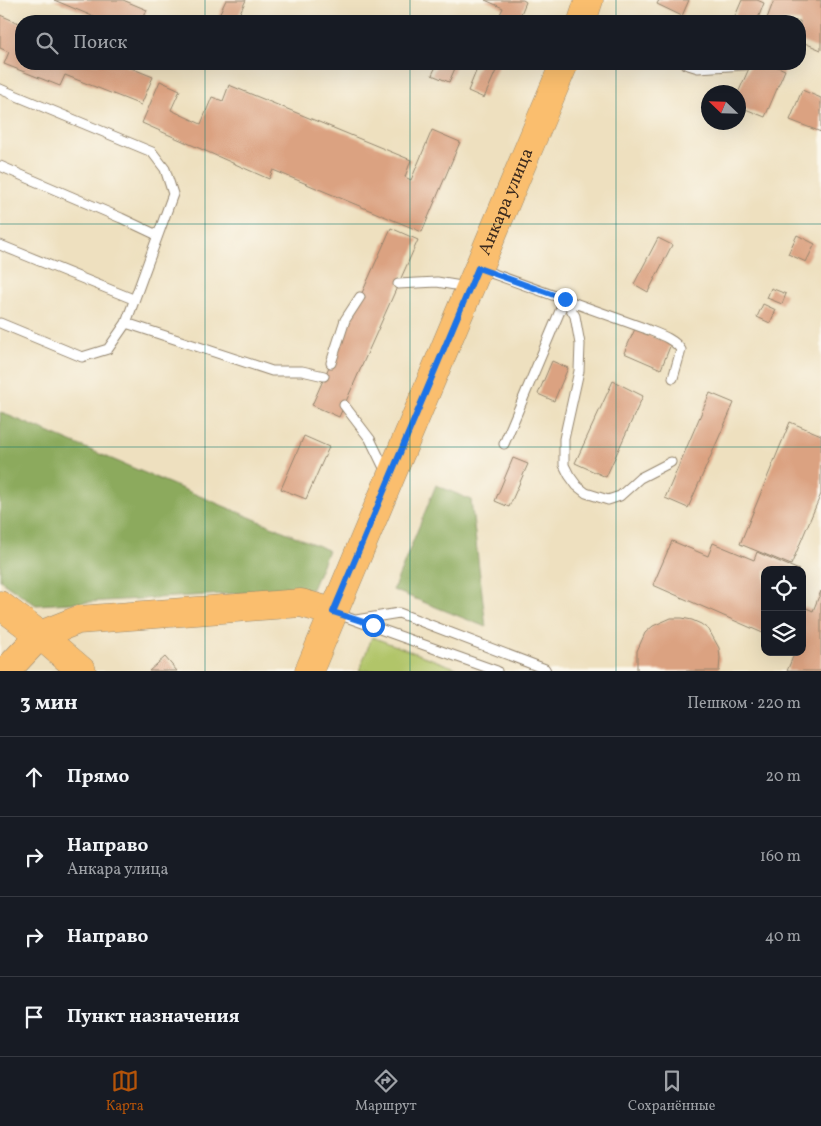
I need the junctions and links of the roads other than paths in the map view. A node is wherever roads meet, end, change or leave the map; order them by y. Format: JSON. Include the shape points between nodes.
{"nodes":[{"id":1,"x":561,"y":70,"type":"edge"},
{"id":2,"x":0,"y":89,"type":"edge"},
{"id":3,"x":0,"y":166,"type":"edge"},
{"id":4,"x":157,"y":235,"type":"junction"},
{"id":5,"x":0,"y":245,"type":"edge"},
{"id":6,"x":474,"y":278,"type":"junction"},
{"id":7,"x":398,"y":284,"type":"dead end"},
{"id":8,"x":360,"y":297,"type":"dead end"},
{"id":9,"x":133,"y":299,"type":"junction"},
{"id":10,"x":565,"y":299,"type":"junction"},
{"id":11,"x":0,"y":323,"type":"edge"},
{"id":12,"x":126,"y":323,"type":"junction"},
{"id":13,"x":331,"y":363,"type":"dead end"},
{"id":14,"x":324,"y":376,"type":"dead end"},
{"id":15,"x":673,"y":378,"type":"dead end"},
{"id":16,"x":344,"y":405,"type":"dead end"},
{"id":17,"x":504,"y":444,"type":"dead end"},
{"id":18,"x":671,"y":462,"type":"dead end"},
{"id":19,"x":389,"y":479,"type":"junction"},
{"id":20,"x":0,"y":605,"type":"edge"},
{"id":21,"x":345,"y":616,"type":"junction"},
{"id":22,"x":40,"y":635,"type":"junction"},
{"id":23,"x":8,"y":666,"type":"edge"},
{"id":24,"x":82,"y":671,"type":"edge"},
{"id":25,"x":309,"y":671,"type":"edge"},
{"id":26,"x":496,"y":671,"type":"edge"},
{"id":27,"x":546,"y":671,"type":"edge"}],
"edges":[{"from":1,"to":6,"type":"main road","name":"Анкара улица"},
{"from":2,"to":4,"type":"lane","via":[[152,152],[165,169],[172,194]]},
{"from":3,"to":4,"type":"lane"},
{"from":4,"to":9,"type":"lane"},
{"from":5,"to":9,"type":"lane"},
{"from":6,"to":7,"type":"lane"},
{"from":6,"to":10,"type":"lane"},
{"from":6,"to":19,"type":"main road","name":"Анкара улица"},
{"from":8,"to":13,"type":"lane","via":[[345,320]]},
{"from":9,"to":12,"type":"lane"},
{"from":10,"to":15,"type":"lane","via":[[644,328],[678,345],[681,353]]},
{"from":10,"to":17,"type":"lane"},
{"from":10,"to":18,"type":"lane","via":[[575,316],[580,344],[579,371],[564,439],[564,465],[569,475],[586,493],[608,500],[620,496],[640,478]]},
{"from":11,"to":12,"type":"lane","via":[[82,358],[108,349]]},
{"from":12,"to":14,"type":"lane","via":[[272,371],[302,371]]},
{"from":16,"to":19,"type":"lane","via":[[370,439]]},
{"from":19,"to":21,"type":"main road","name":"Анкара улица"},
{"from":20,"to":22,"type":"main road"},
{"from":21,"to":22,"type":"main road","via":[[301,603],[78,620]]},
{"from":21,"to":25,"type":"main road","name":"Анкара улица"},
{"from":21,"to":26,"type":"lane"},
{"from":21,"to":27,"type":"lane","via":[[399,613]]},
{"from":22,"to":23,"type":"main road"},
{"from":22,"to":24,"type":"main road"}]}
